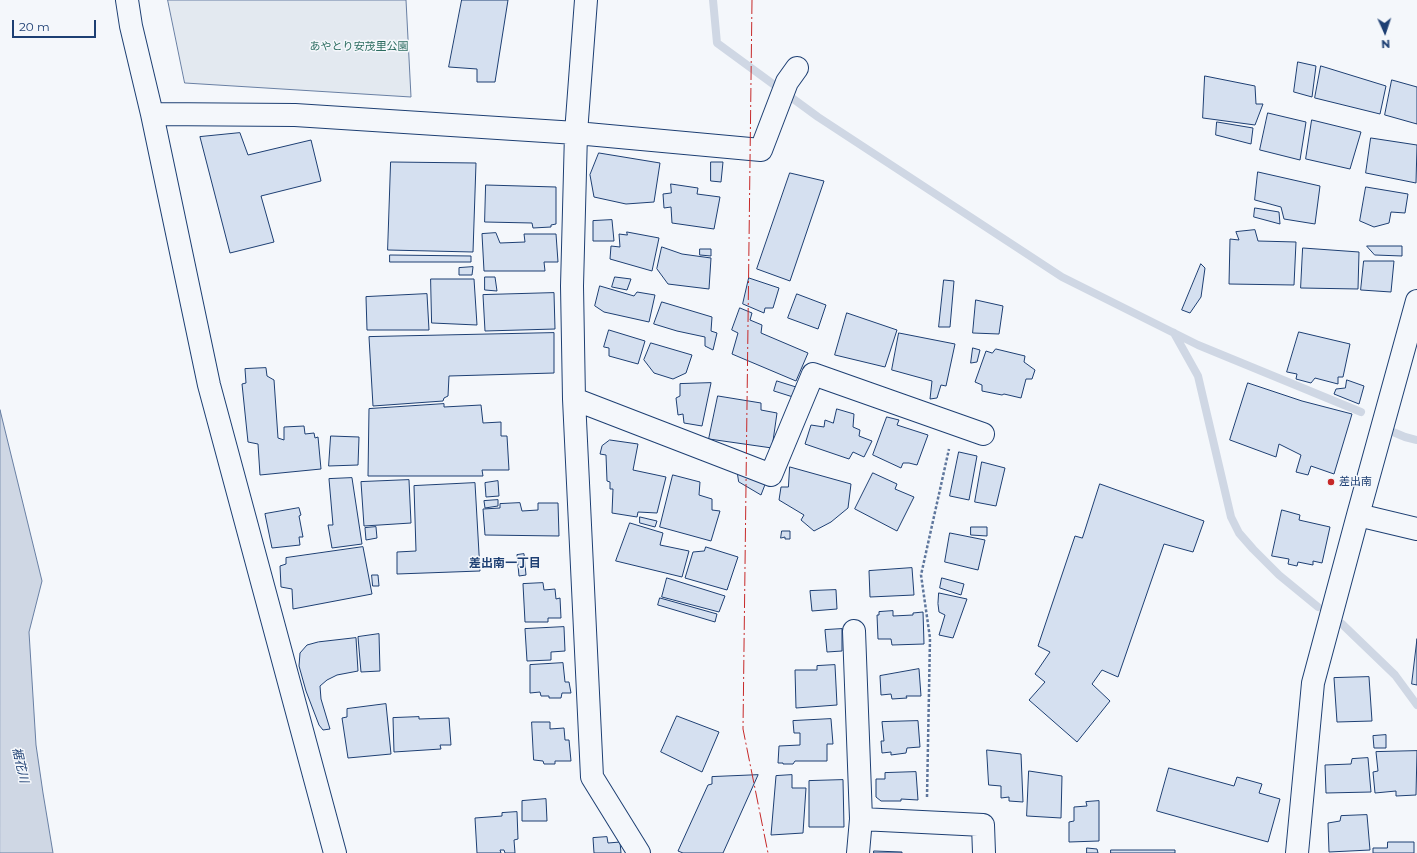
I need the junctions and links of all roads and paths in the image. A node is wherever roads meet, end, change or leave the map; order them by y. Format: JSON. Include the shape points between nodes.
{"nodes":[{"id":1,"x":127,"y":0,"type":"edge"},
{"id":2,"x":586,"y":0,"type":"edge"},
{"id":3,"x":788,"y":83,"type":"dead end"},
{"id":4,"x":152,"y":114,"type":"junction"},
{"id":5,"x":576,"y":132,"type":"junction"},
{"id":6,"x":1417,"y":301,"type":"edge"},
{"id":7,"x":574,"y":399,"type":"junction"},
{"id":8,"x":955,"y":425,"type":"junction"},
{"id":9,"x":983,"y":434,"type":"dead end"},
{"id":10,"x":1358,"y":515,"type":"junction"},
{"id":11,"x":1417,"y":529,"type":"edge"},
{"id":12,"x":854,"y":631,"type":"dead end"},
{"id":13,"x":861,"y":819,"type":"junction"},
{"id":14,"x":927,"y":822,"type":"junction"},
{"id":15,"x":335,"y":853,"type":"edge"},
{"id":16,"x":639,"y":853,"type":"edge"},
{"id":17,"x":858,"y":853,"type":"edge"},
{"id":18,"x":984,"y":853,"type":"edge"},
{"id":19,"x":1297,"y":853,"type":"edge"}],
"edges":[{"from":1,"to":4,"type":"street"},
{"from":2,"to":5,"type":"street"},
{"from":3,"to":5,"type":"street","via":[[760,150]]},
{"from":4,"to":5,"type":"street","via":[[295,115]]},
{"from":4,"to":15,"type":"street","via":[[209,385]]},
{"from":5,"to":7,"type":"street","via":[[572,286]]},
{"from":6,"to":10,"type":"street"},
{"from":7,"to":8,"type":"street","via":[[771,475],[813,374]]},
{"from":7,"to":16,"type":"street","via":[[592,777]]},
{"from":8,"to":9,"type":"street"},
{"from":8,"to":14,"type":"path","via":[[921,575],[930,638]]},
{"from":10,"to":11,"type":"street"},
{"from":10,"to":19,"type":"street","via":[[1313,683]]},
{"from":12,"to":13,"type":"street"},
{"from":13,"to":14,"type":"street"},
{"from":13,"to":17,"type":"street"},
{"from":14,"to":18,"type":"street","via":[[983,825]]}]}
